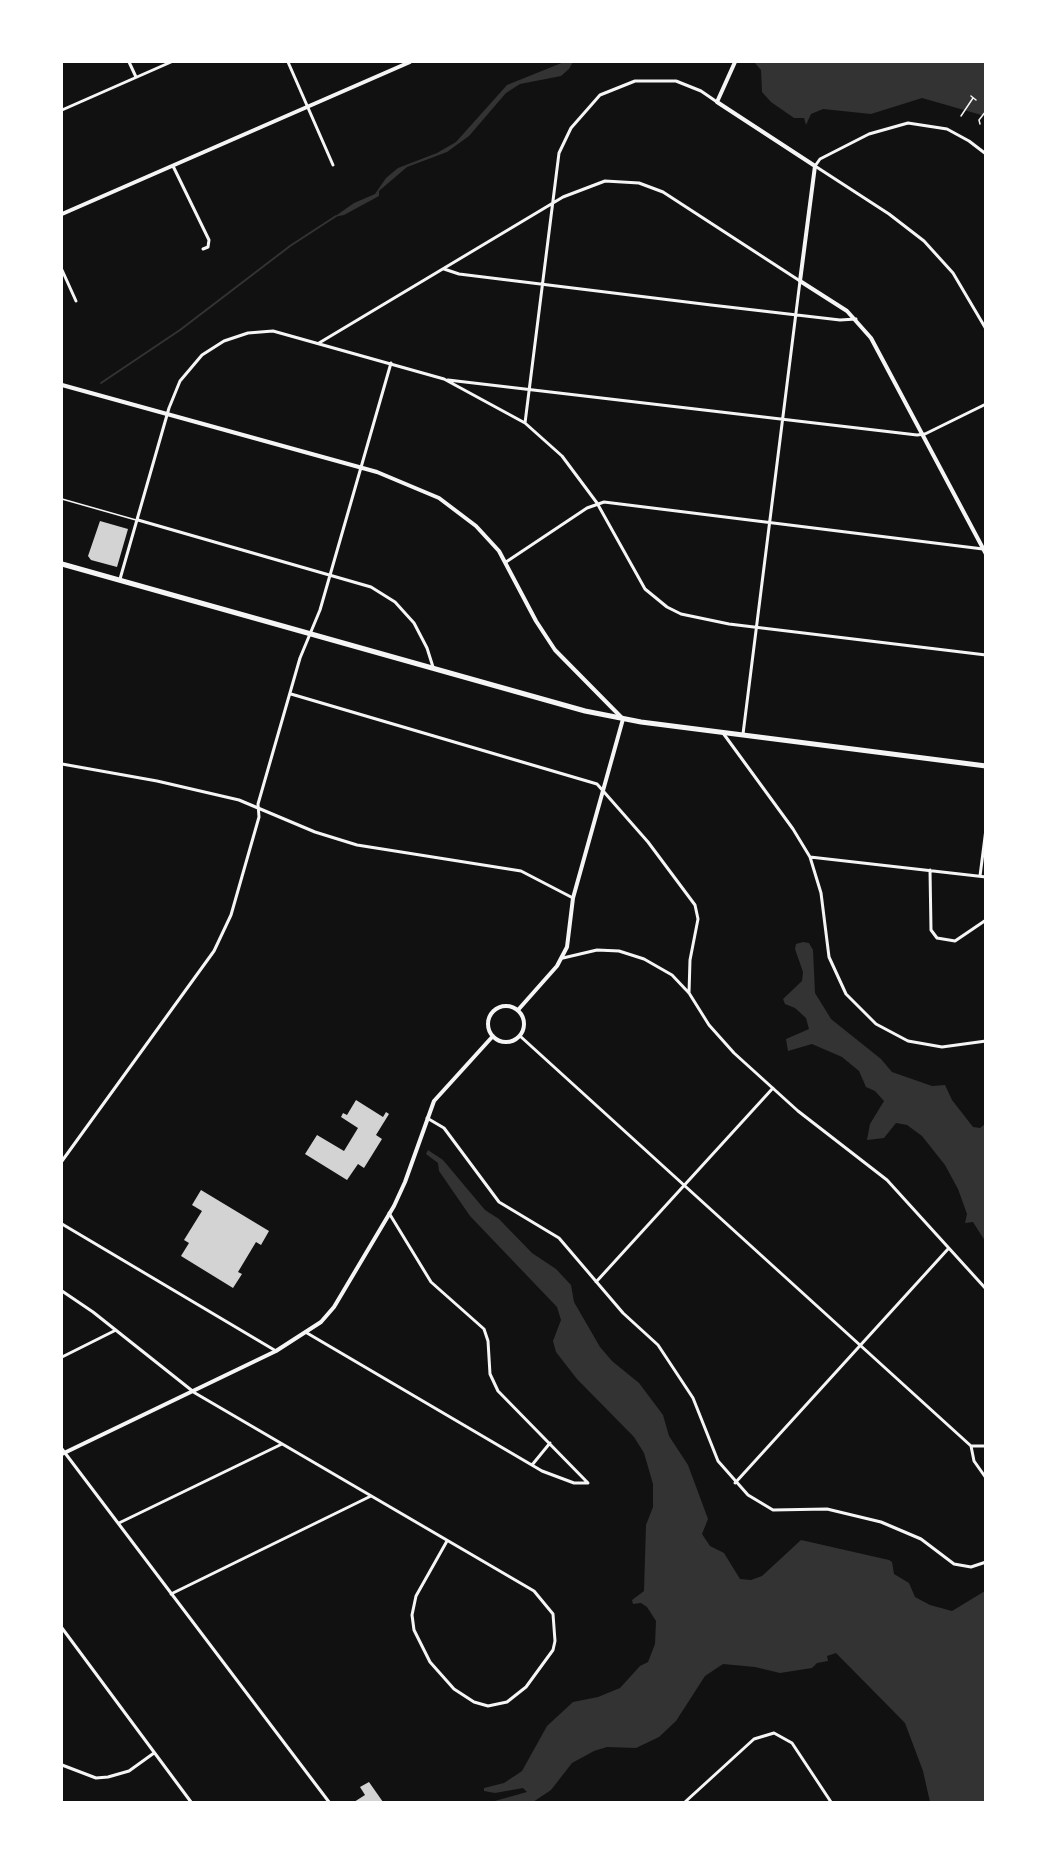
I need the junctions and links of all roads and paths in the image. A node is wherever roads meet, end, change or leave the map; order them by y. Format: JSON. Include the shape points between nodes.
{"nodes":[{"id":1,"x":129,"y":62,"type":"edge"},
{"id":2,"x":171,"y":62,"type":"edge"},
{"id":3,"x":288,"y":62,"type":"edge"},
{"id":4,"x":410,"y":62,"type":"edge"},
{"id":5,"x":735,"y":62,"type":"edge"},
{"id":6,"x":136,"y":77,"type":"junction"},
{"id":7,"x":973,"y":98,"type":"dead end"},
{"id":8,"x":717,"y":102,"type":"junction"},
{"id":9,"x":307,"y":106,"type":"junction"},
{"id":10,"x":62,"y":110,"type":"edge"},
{"id":11,"x":986,"y":111,"type":"edge"},
{"id":12,"x":961,"y":116,"type":"dead end"},
{"id":13,"x":980,"y":124,"type":"dead end"},
{"id":14,"x":986,"y":154,"type":"edge"},
{"id":15,"x":333,"y":165,"type":"dead end"},
{"id":16,"x":173,"y":166,"type":"junction"},
{"id":17,"x":815,"y":166,"type":"junction"},
{"id":18,"x":553,"y":203,"type":"junction"},
{"id":19,"x":62,"y":214,"type":"edge"},
{"id":20,"x":203,"y":249,"type":"dead end"},
{"id":21,"x":444,"y":269,"type":"junction"},
{"id":22,"x":62,"y":270,"type":"edge"},
{"id":23,"x":800,"y":281,"type":"junction"},
{"id":24,"x":543,"y":284,"type":"junction"},
{"id":25,"x":76,"y":301,"type":"dead end"},
{"id":26,"x":796,"y":315,"type":"junction"},
{"id":27,"x":856,"y":319,"type":"junction"},
{"id":28,"x":986,"y":329,"type":"edge"},
{"id":29,"x":319,"y":343,"type":"junction"},
{"id":30,"x":391,"y":363,"type":"junction"},
{"id":31,"x":444,"y":379,"type":"junction"},
{"id":32,"x":62,"y":385,"type":"edge"},
{"id":33,"x":530,"y":388,"type":"junction"},
{"id":34,"x":986,"y":404,"type":"edge"},
{"id":35,"x":168,"y":414,"type":"junction"},
{"id":36,"x":783,"y":419,"type":"junction"},
{"id":37,"x":525,"y":423,"type":"junction"},
{"id":38,"x":923,"y":435,"type":"junction"},
{"id":39,"x":360,"y":467,"type":"junction"},
{"id":40,"x":62,"y":499,"type":"edge"},
{"id":41,"x":597,"y":504,"type":"junction"},
{"id":42,"x":138,"y":520,"type":"junction"},
{"id":43,"x":769,"y":523,"type":"junction"},
{"id":44,"x":984,"y":552,"type":"edge"},
{"id":45,"x":506,"y":562,"type":"junction"},
{"id":46,"x":62,"y":564,"type":"edge"},
{"id":47,"x":330,"y":575,"type":"junction"},
{"id":48,"x":120,"y":581,"type":"junction"},
{"id":49,"x":756,"y":627,"type":"junction"},
{"id":50,"x":311,"y":635,"type":"junction"},
{"id":51,"x":986,"y":655,"type":"edge"},
{"id":52,"x":433,"y":669,"type":"junction"},
{"id":53,"x":290,"y":694,"type":"junction"},
{"id":54,"x":623,"y":719,"type":"junction"},
{"id":55,"x":723,"y":733,"type":"junction"},
{"id":56,"x":742,"y":736,"type":"junction"},
{"id":57,"x":62,"y":764,"type":"edge"},
{"id":58,"x":986,"y":766,"type":"edge"},
{"id":59,"x":604,"y":789,"type":"junction"},
{"id":60,"x":258,"y":807,"type":"junction"},
{"id":61,"x":986,"y":829,"type":"edge"},
{"id":62,"x":810,"y":857,"type":"junction"},
{"id":63,"x":930,"y":870,"type":"junction"},
{"id":64,"x":980,"y":876,"type":"junction"},
{"id":65,"x":986,"y":877,"type":"edge"},
{"id":66,"x":573,"y":897,"type":"junction"},
{"id":67,"x":986,"y":920,"type":"edge"},
{"id":68,"x":563,"y":958,"type":"junction"},
{"id":69,"x":689,"y":993,"type":"junction"},
{"id":70,"x":518,"y":1010,"type":"junction"},
{"id":71,"x":493,"y":1036,"type":"junction"},
{"id":72,"x":520,"y":1036,"type":"junction"},
{"id":73,"x":986,"y":1041,"type":"edge"},
{"id":74,"x":773,"y":1088,"type":"junction"},
{"id":75,"x":427,"y":1118,"type":"junction"},
{"id":76,"x":62,"y":1161,"type":"edge"},
{"id":77,"x":684,"y":1185,"type":"junction"},
{"id":78,"x":389,"y":1213,"type":"junction"},
{"id":79,"x":62,"y":1224,"type":"edge"},
{"id":80,"x":948,"y":1249,"type":"junction"},
{"id":81,"x":596,"y":1282,"type":"junction"},
{"id":82,"x":986,"y":1289,"type":"edge"},
{"id":83,"x":62,"y":1291,"type":"edge"},
{"id":84,"x":116,"y":1330,"type":"junction"},
{"id":85,"x":307,"y":1334,"type":"junction"},
{"id":86,"x":859,"y":1344,"type":"junction"},
{"id":87,"x":276,"y":1351,"type":"junction"},
{"id":88,"x":62,"y":1357,"type":"edge"},
{"id":89,"x":192,"y":1391,"type":"junction"},
{"id":90,"x":550,"y":1443,"type":"junction"},
{"id":91,"x":282,"y":1444,"type":"junction"},
{"id":92,"x":971,"y":1446,"type":"junction"},
{"id":93,"x":986,"y":1446,"type":"edge"},
{"id":94,"x":62,"y":1452,"type":"edge"},
{"id":95,"x":532,"y":1465,"type":"junction"},
{"id":96,"x":986,"y":1478,"type":"edge"},
{"id":97,"x":735,"y":1483,"type":"junction"},
{"id":98,"x":371,"y":1496,"type":"junction"},
{"id":99,"x":119,"y":1523,"type":"junction"},
{"id":100,"x":447,"y":1541,"type":"junction"},
{"id":101,"x":986,"y":1562,"type":"edge"},
{"id":102,"x":171,"y":1594,"type":"junction"},
{"id":103,"x":62,"y":1628,"type":"edge"},
{"id":104,"x":154,"y":1753,"type":"junction"},
{"id":105,"x":62,"y":1765,"type":"edge"},
{"id":106,"x":191,"y":1803,"type":"edge"},
{"id":107,"x":329,"y":1803,"type":"edge"},
{"id":108,"x":685,"y":1803,"type":"edge"},
{"id":109,"x":831,"y":1803,"type":"edge"}],
"edges":[{"from":1,"to":6,"type":"street"},
{"from":2,"to":6,"type":"street"},
{"from":3,"to":9,"type":"street"},
{"from":4,"to":9,"type":"street"},
{"from":5,"to":8,"type":"street"},
{"from":6,"to":10,"type":"street"},
{"from":7,"to":12,"type":"path"},
{"from":8,"to":17,"type":"street"},
{"from":8,"to":18,"type":"street","via":[[688,85],[664,80],[635,81],[600,96],[579,116],[566,137]]},
{"from":9,"to":15,"type":"street"},
{"from":9,"to":16,"type":"street"},
{"from":11,"to":13,"type":"path"},
{"from":14,"to":17,"type":"street","via":[[946,129],[908,123],[869,134],[820,159]]},
{"from":16,"to":19,"type":"street"},
{"from":16,"to":20,"type":"street","via":[[209,240],[208,247]]},
{"from":17,"to":23,"type":"street"},
{"from":17,"to":28,"type":"street","via":[[924,240],[953,273]]},
{"from":18,"to":21,"type":"street"},
{"from":18,"to":23,"type":"street","via":[[605,181],[651,187]]},
{"from":18,"to":24,"type":"street"},
{"from":21,"to":24,"type":"street"},
{"from":21,"to":29,"type":"street"},
{"from":22,"to":25,"type":"street"},
{"from":23,"to":26,"type":"street"},
{"from":23,"to":27,"type":"street"},
{"from":24,"to":26,"type":"street"},
{"from":24,"to":33,"type":"street"},
{"from":26,"to":27,"type":"street"},
{"from":26,"to":36,"type":"street"},
{"from":27,"to":38,"type":"street","via":[[871,338]]},
{"from":29,"to":30,"type":"street"},
{"from":29,"to":35,"type":"street","via":[[260,331],[224,341],[188,369]]},
{"from":30,"to":31,"type":"street"},
{"from":30,"to":39,"type":"street"},
{"from":31,"to":33,"type":"street"},
{"from":31,"to":37,"type":"street"},
{"from":32,"to":35,"type":"street"},
{"from":33,"to":36,"type":"street"},
{"from":33,"to":37,"type":"street"},
{"from":34,"to":38,"type":"street"},
{"from":35,"to":39,"type":"street"},
{"from":35,"to":42,"type":"street"},
{"from":36,"to":38,"type":"street"},
{"from":36,"to":43,"type":"street"},
{"from":37,"to":41,"type":"street","via":[[562,456]]},
{"from":38,"to":44,"type":"street"},
{"from":39,"to":45,"type":"street","via":[[399,479],[439,498],[476,526]]},
{"from":39,"to":47,"type":"street"},
{"from":40,"to":42,"type":"lane"},
{"from":41,"to":43,"type":"street"},
{"from":41,"to":45,"type":"street"},
{"from":41,"to":49,"type":"street","via":[[638,578],[654,598],[693,618]]},
{"from":42,"to":47,"type":"street"},
{"from":42,"to":48,"type":"street"},
{"from":43,"to":44,"type":"street"},
{"from":43,"to":49,"type":"street"},
{"from":45,"to":54,"type":"street","via":[[555,650]]},
{"from":46,"to":48,"type":"main road"},
{"from":47,"to":50,"type":"street"},
{"from":47,"to":52,"type":"street","via":[[371,587],[394,602],[421,635]]},
{"from":48,"to":50,"type":"main road"},
{"from":49,"to":51,"type":"street"},
{"from":49,"to":56,"type":"street"},
{"from":50,"to":52,"type":"main road"},
{"from":50,"to":53,"type":"street"},
{"from":52,"to":54,"type":"main road"},
{"from":53,"to":59,"type":"street","via":[[589,779]]},
{"from":53,"to":60,"type":"street"},
{"from":54,"to":55,"type":"main road"},
{"from":54,"to":59,"type":"street"},
{"from":55,"to":56,"type":"main road"},
{"from":55,"to":62,"type":"street"},
{"from":56,"to":58,"type":"main road"},
{"from":57,"to":60,"type":"street","via":[[196,789]]},
{"from":59,"to":66,"type":"street"},
{"from":59,"to":69,"type":"street","via":[[695,905],[698,919]]},
{"from":60,"to":66,"type":"street","via":[[357,845],[521,871]]},
{"from":60,"to":76,"type":"street","via":[[259,817],[237,901],[214,951]]},
{"from":61,"to":64,"type":"street"},
{"from":62,"to":63,"type":"street"},
{"from":62,"to":73,"type":"street","via":[[821,893],[833,970],[859,1009],[886,1031],[908,1041],[942,1047]]},
{"from":63,"to":64,"type":"street"},
{"from":63,"to":67,"type":"street","via":[[931,930],[937,938],[955,941]]},
{"from":64,"to":65,"type":"street"},
{"from":66,"to":68,"type":"street"},
{"from":68,"to":69,"type":"street","via":[[597,950],[630,954],[662,968]]},
{"from":68,"to":70,"type":"street"},
{"from":69,"to":74,"type":"street","via":[[718,1036]]},
{"from":70,"to":71,"type":"street","via":[[508,1006],[494,1012],[489,1021]]},
{"from":70,"to":72,"type":"street","via":[[524,1025]]},
{"from":71,"to":72,"type":"street","via":[[507,1042]]},
{"from":71,"to":75,"type":"street","via":[[439,1093]]},
{"from":72,"to":77,"type":"street"},
{"from":74,"to":77,"type":"street"},
{"from":74,"to":80,"type":"street","via":[[887,1180]]},
{"from":75,"to":78,"type":"street","via":[[405,1182]]},
{"from":75,"to":81,"type":"street","via":[[444,1128],[499,1202],[559,1238]]},
{"from":77,"to":81,"type":"street"},
{"from":77,"to":86,"type":"street"},
{"from":78,"to":85,"type":"street","via":[[334,1306]]},
{"from":78,"to":90,"type":"street","via":[[430,1282],[484,1329],[490,1374],[498,1391]]},
{"from":79,"to":87,"type":"street"},
{"from":80,"to":82,"type":"street"},
{"from":80,"to":86,"type":"street"},
{"from":81,"to":97,"type":"street","via":[[668,1357],[693,1398],[718,1461]]},
{"from":83,"to":84,"type":"street"},
{"from":84,"to":88,"type":"street"},
{"from":84,"to":89,"type":"street"},
{"from":85,"to":87,"type":"street"},
{"from":85,"to":95,"type":"street"},
{"from":86,"to":92,"type":"street"},
{"from":86,"to":97,"type":"street"},
{"from":87,"to":89,"type":"street"},
{"from":89,"to":91,"type":"street"},
{"from":89,"to":94,"type":"street"},
{"from":90,"to":95,"type":"street"},
{"from":90,"to":95,"type":"street","via":[[588,1483],[574,1483]]},
{"from":91,"to":98,"type":"street"},
{"from":91,"to":99,"type":"street"},
{"from":92,"to":93,"type":"street"},
{"from":92,"to":96,"type":"street","via":[[974,1461]]},
{"from":94,"to":99,"type":"street"},
{"from":97,"to":101,"type":"street","via":[[773,1510],[839,1511],[910,1533],[954,1564],[971,1567]]},
{"from":98,"to":100,"type":"street"},
{"from":98,"to":102,"type":"street"},
{"from":99,"to":102,"type":"street"},
{"from":100,"to":100,"type":"street","via":[[534,1591],[553,1614],[553,1650],[522,1691],[507,1702],[494,1706],[474,1702],[445,1681],[414,1630],[416,1596]]},
{"from":102,"to":107,"type":"street"},
{"from":103,"to":104,"type":"street"},
{"from":104,"to":105,"type":"street","via":[[129,1771],[108,1777],[96,1778]]},
{"from":104,"to":106,"type":"street"},
{"from":108,"to":109,"type":"street","via":[[754,1739],[774,1733],[792,1743]]}]}
